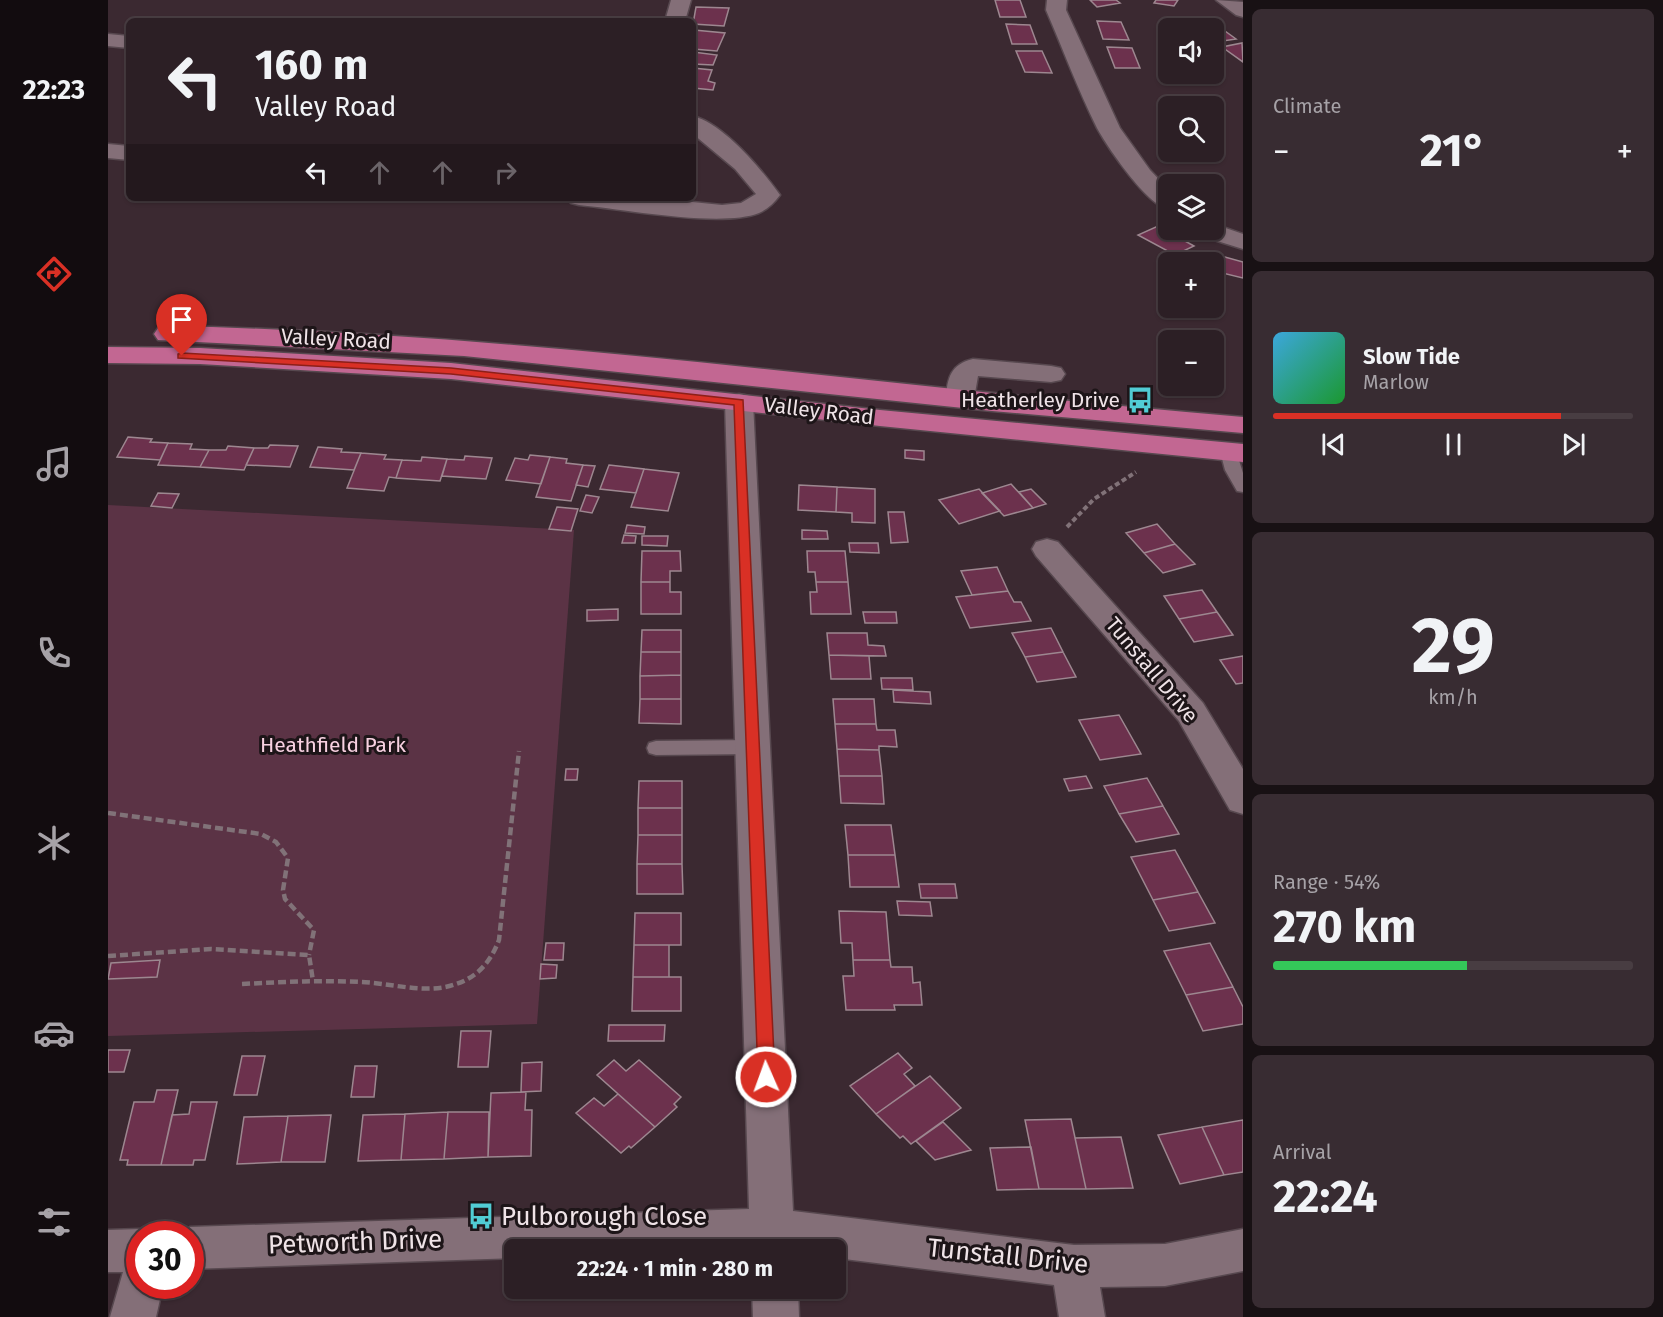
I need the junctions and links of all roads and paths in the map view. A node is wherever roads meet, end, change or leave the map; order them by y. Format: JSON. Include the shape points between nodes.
{"nodes":[{"id":1,"x":681,"y":0,"type":"edge"},
{"id":2,"x":1057,"y":0,"type":"edge"},
{"id":3,"x":1226,"y":0,"type":"edge"},
{"id":4,"x":1243,"y":11,"type":"edge"},
{"id":5,"x":676,"y":18,"type":"edge"},
{"id":6,"x":108,"y":40,"type":"edge"},
{"id":7,"x":126,"y":42,"type":"edge"},
{"id":8,"x":696,"y":125,"type":"edge"},
{"id":9,"x":108,"y":151,"type":"edge"},
{"id":10,"x":126,"y":153,"type":"edge"},
{"id":11,"x":1158,"y":192,"type":"edge"},
{"id":12,"x":610,"y":201,"type":"edge"},
{"id":13,"x":1224,"y":236,"type":"edge"},
{"id":14,"x":1243,"y":242,"type":"edge"},
{"id":15,"x":108,"y":333,"type":"edge"},
{"id":16,"x":108,"y":355,"type":"edge"},
{"id":17,"x":1051,"y":374,"type":"dead end"},
{"id":18,"x":960,"y":399,"type":"junction"},
{"id":19,"x":739,"y":402,"type":"junction"},
{"id":20,"x":1243,"y":425,"type":"edge"},
{"id":21,"x":1235,"y":452,"type":"edge"},
{"id":22,"x":1142,"y":469,"type":"dead end"},
{"id":23,"x":1243,"y":486,"type":"edge"},
{"id":24,"x":1047,"y":549,"type":"joint"},
{"id":25,"x":753,"y":747,"type":"junction"},
{"id":26,"x":656,"y":748,"type":"dead end"},
{"id":27,"x":519,"y":751,"type":"dead end"},
{"id":28,"x":1243,"y":800,"type":"edge"},
{"id":29,"x":108,"y":813,"type":"edge"},
{"id":30,"x":309,"y":955,"type":"junction"},
{"id":31,"x":108,"y":956,"type":"edge"},
{"id":32,"x":313,"y":981,"type":"junction"},
{"id":33,"x":242,"y":984,"type":"dead end"},
{"id":34,"x":773,"y":1239,"type":"edge"},
{"id":35,"x":504,"y":1243,"type":"edge"},
{"id":36,"x":846,"y":1246,"type":"edge"},
{"id":37,"x":204,"y":1248,"type":"edge"},
{"id":38,"x":126,"y":1250,"type":"edge"},
{"id":39,"x":1243,"y":1250,"type":"edge"},
{"id":40,"x":108,"y":1251,"type":"edge"},
{"id":41,"x":1074,"y":1266,"type":"junction"},
{"id":42,"x":137,"y":1299,"type":"edge"},
{"id":43,"x":775,"y":1299,"type":"edge"},
{"id":44,"x":134,"y":1317,"type":"edge"},
{"id":45,"x":776,"y":1317,"type":"edge"},
{"id":46,"x":1082,"y":1317,"type":"edge"}],
"edges":[{"from":1,"to":5,"type":"street"},
{"from":2,"to":11,"type":"street","via":[[1056,9],[1109,129]]},
{"from":3,"to":4,"type":"street"},
{"from":6,"to":7,"type":"street"},
{"from":8,"to":12,"type":"street","via":[[726,147],[759,182],[768,195],[759,205],[744,211],[722,212]]},
{"from":9,"to":10,"type":"street"},
{"from":13,"to":14,"type":"street"},
{"from":15,"to":18,"type":"highway","name":"Valley Road","via":[[254,334],[392,342],[580,357]]},
{"from":16,"to":19,"type":"highway","name":"Valley Road","via":[[200,356],[451,371]]},
{"from":17,"to":18,"type":"street","via":[[973,367],[961,377]]},
{"from":18,"to":20,"type":"highway","name":"Valley Road"},
{"from":19,"to":21,"type":"highway","name":"Valley Road"},
{"from":19,"to":25,"type":"street"},
{"from":21,"to":23,"type":"lane","via":[[1233,470]]},
{"from":22,"to":24,"type":"path","via":[[1094,499]]},
{"from":24,"to":28,"type":"street","name":"Tunstall Drive","via":[[1191,712]]},
{"from":25,"to":26,"type":"lane"},
{"from":25,"to":34,"type":"street"},
{"from":27,"to":32,"type":"path","via":[[499,940],[485,966],[456,985],[436,989]]},
{"from":29,"to":30,"type":"path","via":[[261,834],[273,839],[288,859],[285,900],[314,930]]},
{"from":30,"to":31,"type":"path","via":[[211,949]]},
{"from":30,"to":32,"type":"path"},
{"from":32,"to":33,"type":"path"},
{"from":35,"to":37,"type":"street","name":"Petworth Drive"},
{"from":36,"to":41,"type":"street","name":"Tunstall Drive"},
{"from":38,"to":40,"type":"street"},
{"from":39,"to":41,"type":"street","name":"Tunstall Drive","via":[[1165,1265]]},
{"from":41,"to":46,"type":"street"},
{"from":42,"to":44,"type":"street"},
{"from":43,"to":45,"type":"street"}]}
